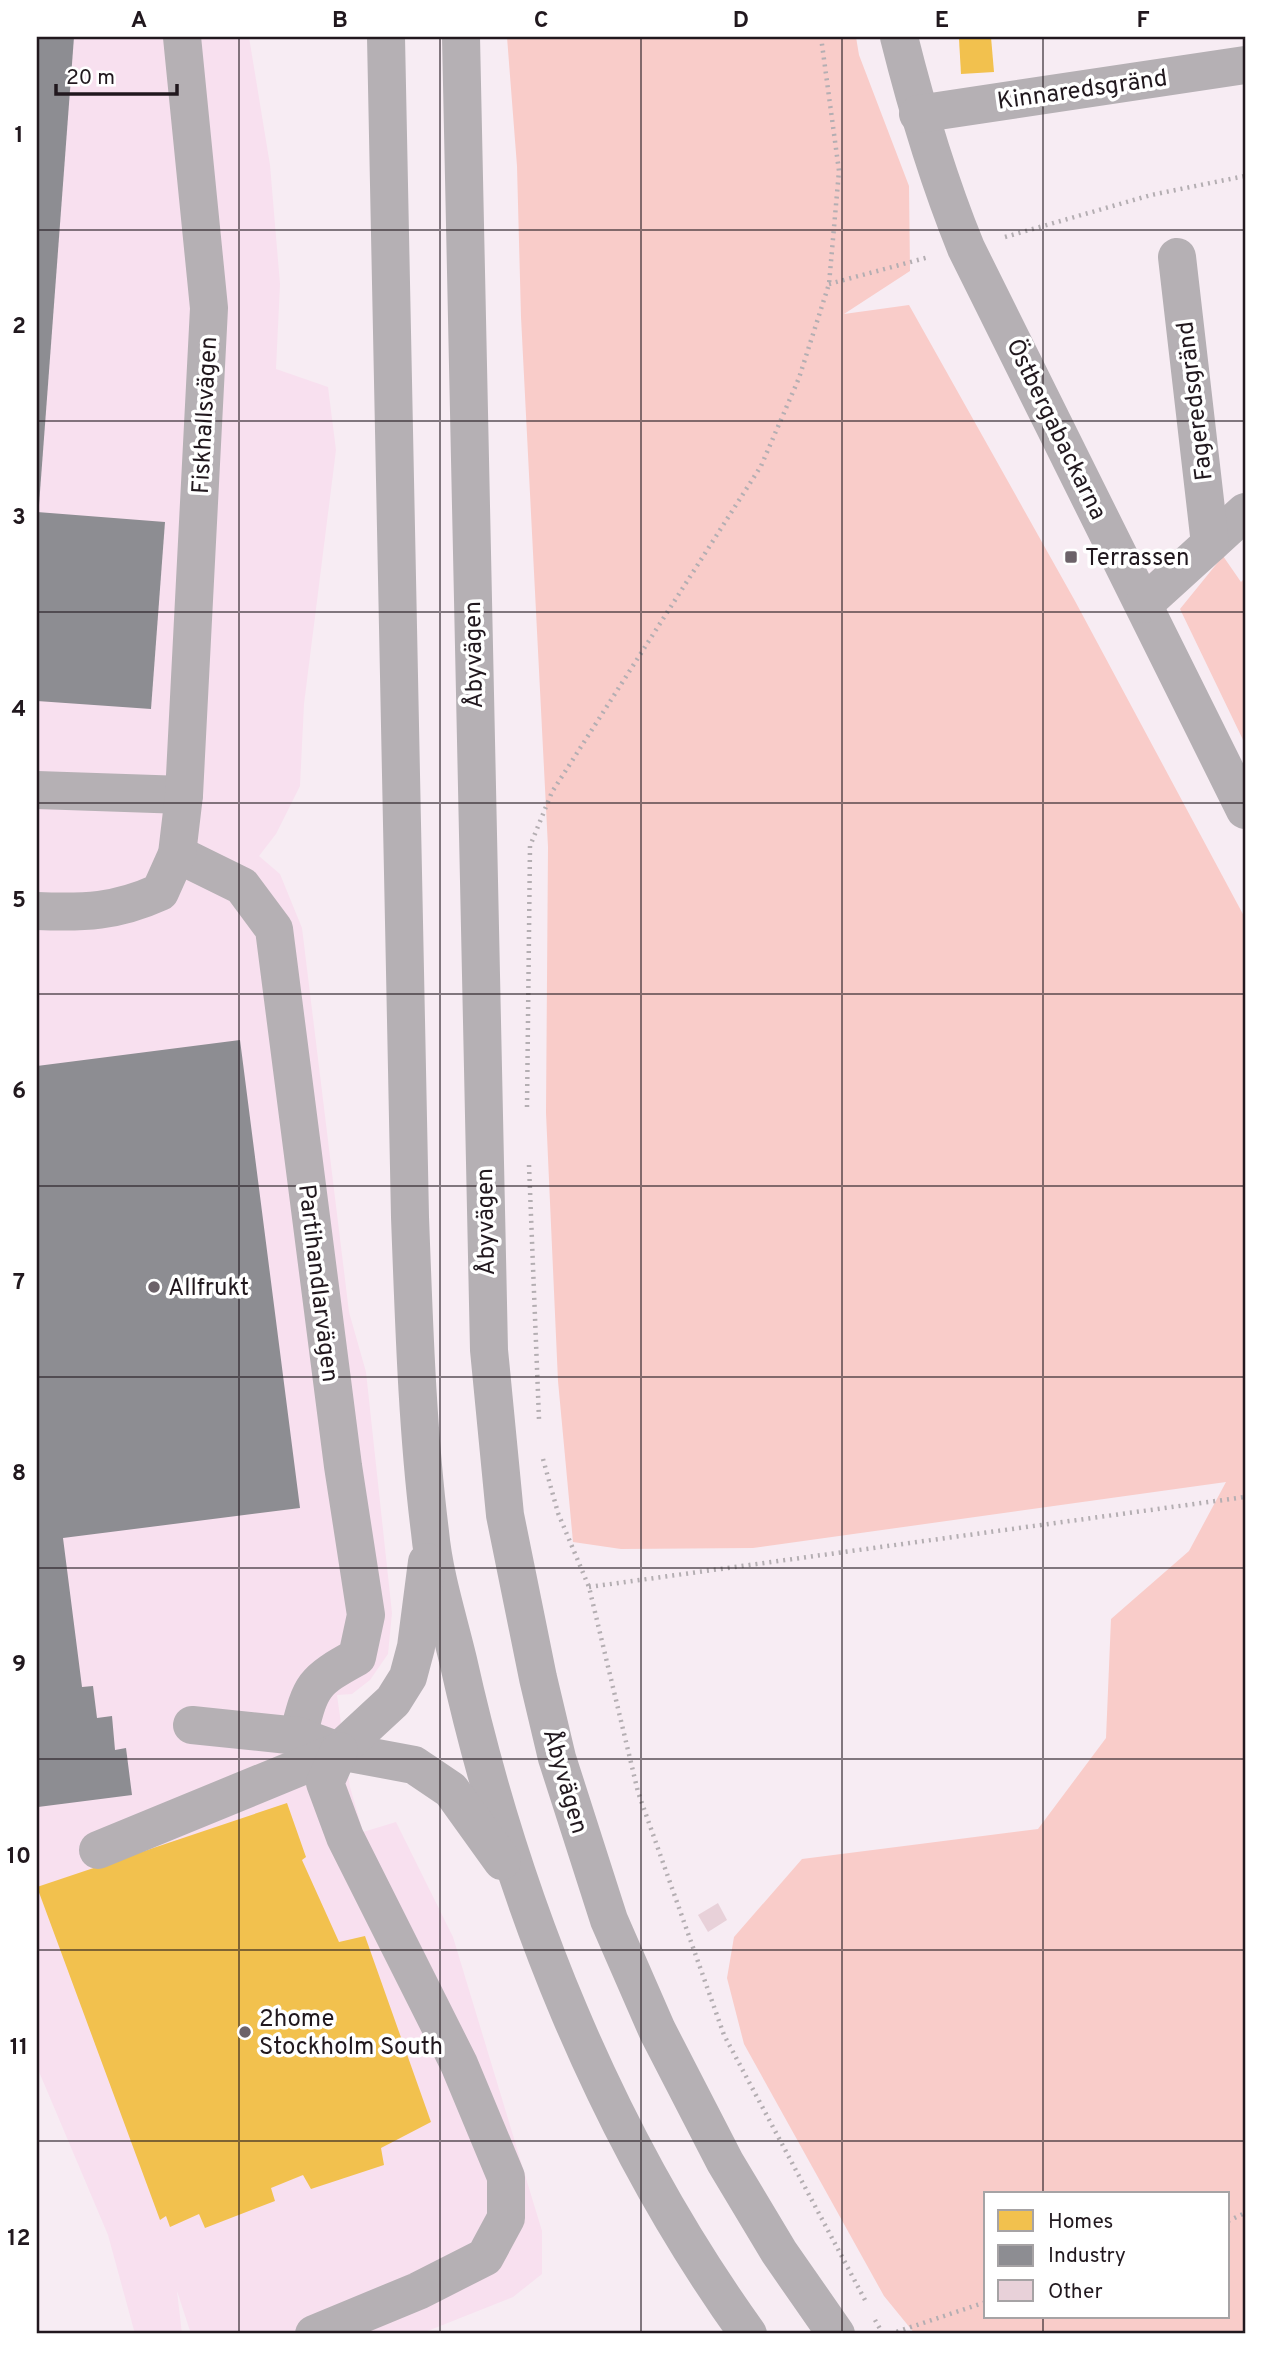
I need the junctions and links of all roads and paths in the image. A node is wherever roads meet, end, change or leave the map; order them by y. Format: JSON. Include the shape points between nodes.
{"nodes":[{"id":1,"x":182,"y":37,"type":"edge"},
{"id":2,"x":386,"y":37,"type":"edge"},
{"id":3,"x":461,"y":37,"type":"edge"},
{"id":4,"x":821,"y":37,"type":"edge"},
{"id":5,"x":900,"y":37,"type":"edge"},
{"id":6,"x":1245,"y":65,"type":"edge"},
{"id":7,"x":918,"y":114,"type":"junction"},
{"id":8,"x":1245,"y":176,"type":"edge"},
{"id":9,"x":966,"y":248,"type":"junction"},
{"id":10,"x":1177,"y":257,"type":"dead end"},
{"id":11,"x":829,"y":284,"type":"junction"},
{"id":12,"x":1245,"y":512,"type":"edge"},
{"id":13,"x":1210,"y":544,"type":"junction"},
{"id":14,"x":1144,"y":604,"type":"junction"},
{"id":15,"x":37,"y":790,"type":"edge"},
{"id":16,"x":184,"y":794,"type":"junction"},
{"id":17,"x":1245,"y":810,"type":"edge"},
{"id":18,"x":177,"y":854,"type":"junction"},
{"id":19,"x":37,"y":911,"type":"edge"},
{"id":20,"x":527,"y":1116,"type":"dead end"},
{"id":21,"x":528,"y":1156,"type":"dead end"},
{"id":22,"x":540,"y":1428,"type":"dead end"},
{"id":23,"x":541,"y":1455,"type":"dead end"},
{"id":24,"x":1245,"y":1497,"type":"edge"},
{"id":25,"x":430,"y":1535,"type":"junction"},
{"id":26,"x":589,"y":1587,"type":"junction"},
{"id":27,"x":192,"y":1725,"type":"dead end"},
{"id":28,"x":298,"y":1736,"type":"junction"},
{"id":29,"x":338,"y":1751,"type":"junction"},
{"id":30,"x":98,"y":1850,"type":"dead end"},
{"id":31,"x":523,"y":1891,"type":"junction"},
{"id":32,"x":984,"y":2303,"type":"edge"},
{"id":33,"x":314,"y":2334,"type":"edge"},
{"id":34,"x":748,"y":2334,"type":"edge"},
{"id":35,"x":836,"y":2334,"type":"edge"},
{"id":36,"x":883,"y":2334,"type":"edge"},
{"id":37,"x":890,"y":2334,"type":"edge"}],
"edges":[{"from":1,"to":16,"type":"street","name":"Fiskhallsvägen","via":[[209,308]]},
{"from":2,"to":25,"type":"street","via":[[410,1217]]},
{"from":3,"to":35,"type":"street","name":"Åbyvägen","via":[[489,1350],[505,1516],[557,1758],[609,1920],[657,2030],[725,2162]]},
{"from":4,"to":11,"type":"path","via":[[839,172]]},
{"from":5,"to":7,"type":"street","name":"Östbergabackarna"},
{"from":6,"to":7,"type":"street","name":"Kinnaredsgränd"},
{"from":7,"to":9,"type":"street","name":"Östbergabackarna"},
{"from":8,"to":9,"type":"path","via":[[1151,195]]},
{"from":9,"to":11,"type":"path"},
{"from":9,"to":14,"type":"street","name":"Östbergabackarna"},
{"from":10,"to":13,"type":"street","name":"Fageredsgränd"},
{"from":11,"to":20,"type":"path","via":[[799,378],[761,466],[552,792],[530,846]]},
{"from":12,"to":13,"type":"street"},
{"from":13,"to":14,"type":"street"},
{"from":14,"to":17,"type":"street","name":"Östbergabackarna"},
{"from":15,"to":16,"type":"street"},
{"from":16,"to":18,"type":"street"},
{"from":18,"to":19,"type":"street","via":[[160,892],[134,904],[96,912]]},
{"from":18,"to":28,"type":"street","name":"Partihandlarvägen","via":[[242,886],[274,929],[366,1615],[357,1657],[328,1673],[310,1690]]},
{"from":21,"to":22,"type":"path"},
{"from":23,"to":26,"type":"path","via":[[558,1513]]},
{"from":24,"to":26,"type":"path"},
{"from":25,"to":29,"type":"street","via":[[408,1677],[393,1701]]},
{"from":25,"to":31,"type":"street","via":[[467,1701]]},
{"from":26,"to":36,"type":"path","via":[[638,1792],[724,2035]]},
{"from":27,"to":28,"type":"street"},
{"from":28,"to":29,"type":"street"},
{"from":29,"to":30,"type":"street"},
{"from":29,"to":31,"type":"street","via":[[414,1765],[436,1778],[451,1790]]},
{"from":29,"to":33,"type":"street","via":[[325,1783],[345,1837],[470,2089],[506,2177],[506,2218],[485,2257]]},
{"from":31,"to":34,"type":"street","via":[[614,2111]]},
{"from":32,"to":37,"type":"path"}]}
